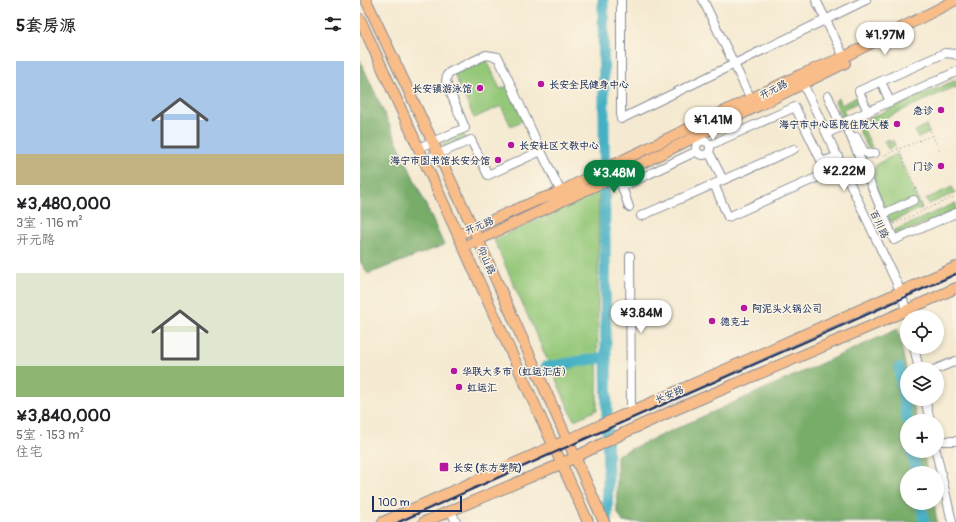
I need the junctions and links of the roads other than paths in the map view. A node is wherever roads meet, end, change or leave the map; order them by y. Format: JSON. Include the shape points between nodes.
{"nodes":[{"id":1,"x":366,"y":0,"type":"edge"},
{"id":2,"x":621,"y":0,"type":"edge"},
{"id":3,"x":703,"y":0,"type":"edge"},
{"id":4,"x":816,"y":0,"type":"edge"},
{"id":5,"x":866,"y":0,"type":"edge"},
{"id":6,"x":956,"y":0,"type":"edge"},
{"id":7,"x":956,"y":8,"type":"edge"},
{"id":8,"x":360,"y":19,"type":"edge"},
{"id":9,"x":825,"y":20,"type":"junction"},
{"id":10,"x":956,"y":55,"type":"edge"},
{"id":11,"x":844,"y":57,"type":"junction"},
{"id":12,"x":734,"y":64,"type":"junction"},
{"id":13,"x":956,"y":72,"type":"edge"},
{"id":14,"x":802,"y":79,"type":"junction"},
{"id":15,"x":881,"y":81,"type":"junction"},
{"id":16,"x":828,"y":96,"type":"dead end"},
{"id":17,"x":751,"y":99,"type":"junction"},
{"id":18,"x":890,"y":102,"type":"junction"},
{"id":19,"x":868,"y":112,"type":"junction"},
{"id":20,"x":849,"y":120,"type":"junction"},
{"id":21,"x":840,"y":124,"type":"junction"},
{"id":22,"x":465,"y":128,"type":"junction"},
{"id":23,"x":827,"y":132,"type":"junction"},
{"id":24,"x":699,"y":138,"type":"junction"},
{"id":25,"x":471,"y":140,"type":"junction"},
{"id":26,"x":432,"y":142,"type":"junction"},
{"id":27,"x":418,"y":148,"type":"junction"},
{"id":28,"x":540,"y":148,"type":"junction"},
{"id":29,"x":794,"y":148,"type":"dead end"},
{"id":30,"x":708,"y":150,"type":"junction"},
{"id":31,"x":697,"y":151,"type":"junction"},
{"id":32,"x":438,"y":154,"type":"junction"},
{"id":33,"x":838,"y":156,"type":"junction"},
{"id":34,"x":876,"y":156,"type":"road end"},
{"id":35,"x":424,"y":160,"type":"junction"},
{"id":36,"x":843,"y":166,"type":"junction"},
{"id":37,"x":615,"y":176,"type":"junction"},
{"id":38,"x":718,"y":182,"type":"junction"},
{"id":39,"x":622,"y":187,"type":"junction"},
{"id":40,"x":560,"y":192,"type":"junction"},
{"id":41,"x":914,"y":200,"type":"dead end"},
{"id":42,"x":629,"y":207,"type":"dead end"},
{"id":43,"x":956,"y":213,"type":"edge"},
{"id":44,"x":883,"y":214,"type":"junction"},
{"id":45,"x":641,"y":216,"type":"dead end"},
{"id":46,"x":473,"y":228,"type":"junction"},
{"id":47,"x":458,"y":235,"type":"junction"},
{"id":48,"x":478,"y":240,"type":"junction"},
{"id":49,"x":463,"y":247,"type":"junction"},
{"id":50,"x":630,"y":256,"type":"dead end"},
{"id":51,"x":956,"y":267,"type":"edge"},
{"id":52,"x":956,"y":288,"type":"edge"},
{"id":53,"x":901,"y":292,"type":"junction"},
{"id":54,"x":906,"y":310,"type":"edge"},
{"id":55,"x":913,"y":310,"type":"edge"},
{"id":56,"x":900,"y":315,"type":"edge"},
{"id":57,"x":956,"y":361,"type":"edge"},
{"id":58,"x":944,"y":366,"type":"edge"},
{"id":59,"x":629,"y":412,"type":"junction"},
{"id":60,"x":567,"y":440,"type":"junction"},
{"id":61,"x":944,"y":441,"type":"edge"},
{"id":62,"x":956,"y":441,"type":"edge"},
{"id":63,"x":553,"y":446,"type":"junction"},
{"id":64,"x":575,"y":458,"type":"junction"},
{"id":65,"x":938,"y":458,"type":"edge"},
{"id":66,"x":561,"y":464,"type":"junction"},
{"id":67,"x":451,"y":511,"type":"junction"},
{"id":68,"x":384,"y":522,"type":"edge"},
{"id":69,"x":424,"y":522,"type":"edge"},
{"id":70,"x":456,"y":522,"type":"edge"},
{"id":71,"x":588,"y":522,"type":"edge"},
{"id":72,"x":604,"y":522,"type":"edge"},
{"id":73,"x":952,"y":522,"type":"edge"}],
"edges":[{"from":1,"to":26,"type":"main road","name":"仰山路"},
{"from":2,"to":12,"type":"street","via":[[621,119]]},
{"from":3,"to":12,"type":"street"},
{"from":4,"to":9,"type":"street"},
{"from":5,"to":9,"type":"street"},
{"from":6,"to":11,"type":"main road","name":"开元路"},
{"from":7,"to":14,"type":"main road","name":"开元路"},
{"from":8,"to":27,"type":"main road","name":"仰山路"},
{"from":9,"to":11,"type":"street"},
{"from":9,"to":12,"type":"street"},
{"from":10,"to":15,"type":"street","via":[[945,53]]},
{"from":11,"to":14,"type":"main road","name":"开元路"},
{"from":12,"to":17,"type":"street"},
{"from":13,"to":18,"type":"street"},
{"from":14,"to":17,"type":"main road","name":"开元路"},
{"from":14,"to":23,"type":"street","name":"百川路"},
{"from":14,"to":24,"type":"main road","name":"开元路"},
{"from":15,"to":18,"type":"street"},
{"from":15,"to":19,"type":"street","via":[[858,91]]},
{"from":16,"to":21,"type":"street"},
{"from":17,"to":40,"type":"main road","name":"开元路"},
{"from":18,"to":19,"type":"street"},
{"from":19,"to":20,"type":"street"},
{"from":20,"to":21,"type":"street"},
{"from":20,"to":34,"type":"street","via":[[863,150]]},
{"from":21,"to":23,"type":"street"},
{"from":22,"to":25,"type":"street"},
{"from":22,"to":26,"type":"street"},
{"from":22,"to":28,"type":"street","via":[[446,82],[447,75],[486,55],[498,57]]},
{"from":23,"to":33,"type":"street","name":"百川路"},
{"from":23,"to":44,"type":"street","via":[[846,124]]},
{"from":24,"to":30,"type":"street","via":[[705,140]]},
{"from":24,"to":31,"type":"street","via":[[696,144]]},
{"from":24,"to":37,"type":"main road","name":"开元路"},
{"from":25,"to":28,"type":"street","via":[[488,175],[541,150]]},
{"from":25,"to":32,"type":"street"},
{"from":26,"to":27,"type":"street"},
{"from":26,"to":32,"type":"main road","name":"仰山路"},
{"from":27,"to":35,"type":"main road","name":"仰山路"},
{"from":28,"to":40,"type":"street"},
{"from":29,"to":38,"type":"street"},
{"from":30,"to":31,"type":"street","via":[[700,154]]},
{"from":30,"to":33,"type":"street","via":[[795,107],[822,162]]},
{"from":30,"to":38,"type":"street"},
{"from":31,"to":39,"type":"street"},
{"from":32,"to":35,"type":"street"},
{"from":32,"to":46,"type":"main road","name":"仰山路"},
{"from":33,"to":36,"type":"street","name":"百川路"},
{"from":35,"to":47,"type":"main road","name":"仰山路"},
{"from":36,"to":38,"type":"street","via":[[728,217]]},
{"from":36,"to":53,"type":"street","name":"百川路"},
{"from":37,"to":39,"type":"street"},
{"from":37,"to":48,"type":"main road","name":"开元路"},
{"from":38,"to":45,"type":"street"},
{"from":39,"to":42,"type":"street"},
{"from":40,"to":46,"type":"main road","name":"开元路"},
{"from":41,"to":44,"type":"street"},
{"from":43,"to":44,"type":"street","via":[[894,240]]},
{"from":46,"to":47,"type":"main road","name":"开元路"},
{"from":46,"to":48,"type":"main road","name":"仰山路"},
{"from":47,"to":49,"type":"main road","name":"仰山路"},
{"from":48,"to":49,"type":"main road","name":"开元路"},
{"from":48,"to":60,"type":"main road","name":"仰山路"},
{"from":49,"to":63,"type":"main road","name":"仰山路"},
{"from":50,"to":59,"type":"street"},
{"from":51,"to":53,"type":"main road","name":"长安路"},
{"from":52,"to":55,"type":"main road","name":"长安路"},
{"from":53,"to":54,"type":"street","name":"百川路"},
{"from":53,"to":59,"type":"main road","name":"长安路"},
{"from":56,"to":64,"type":"main road","name":"长安路","via":[[630,430]]},
{"from":57,"to":58,"type":"street"},
{"from":59,"to":60,"type":"main road","name":"长安路"},
{"from":60,"to":63,"type":"main road","name":"长安路"},
{"from":60,"to":64,"type":"main road","name":"仰山路"},
{"from":61,"to":62,"type":"street"},
{"from":63,"to":66,"type":"main road","name":"仰山路"},
{"from":63,"to":68,"type":"main road","name":"长安路"},
{"from":64,"to":66,"type":"main road"},
{"from":64,"to":72,"type":"main road","name":"仰山路"},
{"from":65,"to":73,"type":"street"},
{"from":66,"to":67,"type":"main road"},
{"from":66,"to":71,"type":"main road","name":"仰山路"},
{"from":67,"to":69,"type":"main road"},
{"from":67,"to":70,"type":"street"}]}
